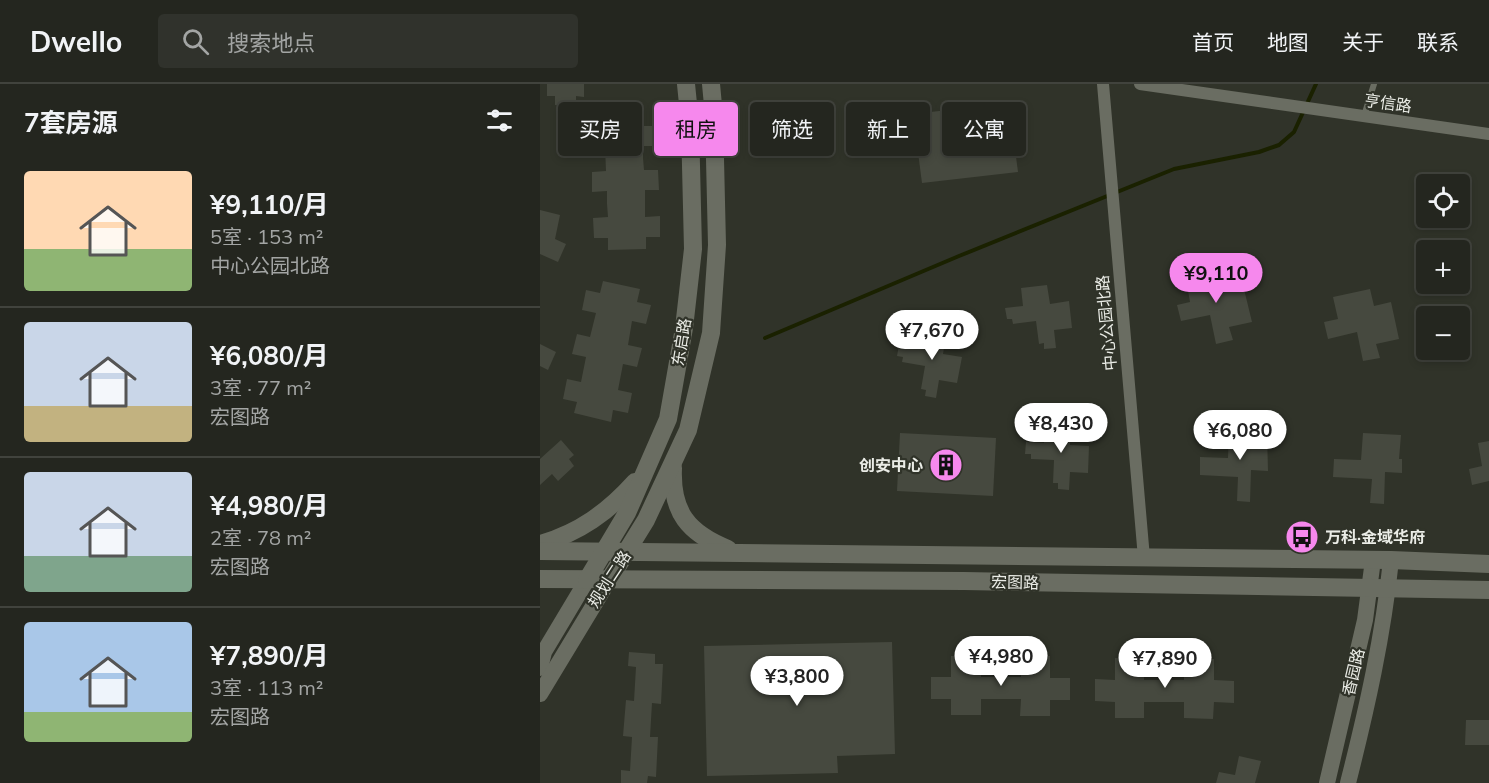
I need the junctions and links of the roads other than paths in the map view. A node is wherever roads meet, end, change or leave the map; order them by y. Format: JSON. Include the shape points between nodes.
{"nodes":[{"id":1,"x":686,"y":84,"type":"edge"},
{"id":2,"x":711,"y":84,"type":"edge"},
{"id":3,"x":1103,"y":84,"type":"edge"},
{"id":4,"x":1140,"y":84,"type":"edge"},
{"id":5,"x":1374,"y":84,"type":"edge"},
{"id":6,"x":1364,"y":116,"type":"junction"},
{"id":7,"x":1489,"y":134,"type":"edge"},
{"id":8,"x":673,"y":463,"type":"junction"},
{"id":9,"x":646,"y":469,"type":"junction"},
{"id":10,"x":540,"y":544,"type":"edge"},
{"id":11,"x":540,"y":551,"type":"edge"},
{"id":12,"x":604,"y":552,"type":"junction"},
{"id":13,"x":626,"y":552,"type":"junction"},
{"id":14,"x":737,"y":552,"type":"junction"},
{"id":15,"x":1144,"y":558,"type":"junction"},
{"id":16,"x":1382,"y":560,"type":"junction"},
{"id":17,"x":1489,"y":564,"type":"edge"},
{"id":18,"x":540,"y":579,"type":"edge"},
{"id":19,"x":587,"y":580,"type":"junction"},
{"id":20,"x":609,"y":580,"type":"junction"},
{"id":21,"x":1369,"y":588,"type":"junction"},
{"id":22,"x":1388,"y":588,"type":"junction"},
{"id":23,"x":1489,"y":590,"type":"edge"},
{"id":24,"x":540,"y":668,"type":"edge"},
{"id":25,"x":540,"y":694,"type":"edge"},
{"id":26,"x":1327,"y":783,"type":"edge"},
{"id":27,"x":1348,"y":783,"type":"edge"}],
"edges":[{"from":1,"to":9,"type":"main road","name":"东启路","via":[[693,249],[668,419]]},
{"from":2,"to":8,"type":"main road","name":"东启路","via":[[717,245],[711,333],[688,430]]},
{"from":3,"to":15,"type":"street","name":"中心公园北路"},
{"from":4,"to":6,"type":"street","name":"亨信路"},
{"from":5,"to":6,"type":"lane"},
{"from":6,"to":7,"type":"street","name":"亨信路"},
{"from":8,"to":13,"type":"main road","name":"规划二路"},
{"from":8,"to":14,"type":"main road","via":[[676,500],[687,523],[704,539]]},
{"from":9,"to":10,"type":"main road","via":[[616,503],[583,528]]},
{"from":9,"to":12,"type":"main road","name":"东启路"},
{"from":11,"to":12,"type":"main road","name":"宏图路"},
{"from":12,"to":13,"type":"main road","name":"宏图路"},
{"from":12,"to":19,"type":"main road","name":"东启路"},
{"from":13,"to":14,"type":"main road","name":"宏图路"},
{"from":13,"to":20,"type":"main road","name":"规划二路"},
{"from":14,"to":15,"type":"main road","name":"宏图路"},
{"from":15,"to":16,"type":"main road","name":"宏图路"},
{"from":16,"to":17,"type":"main road","name":"宏图路"},
{"from":16,"to":21,"type":"street","name":"香园路"},
{"from":16,"to":22,"type":"street","name":"香园路"},
{"from":18,"to":19,"type":"main road","name":"宏图路"},
{"from":19,"to":20,"type":"main road","name":"宏图路"},
{"from":19,"to":24,"type":"street","name":"规划二路","via":[[544,652]]},
{"from":20,"to":21,"type":"main road","name":"宏图路"},
{"from":20,"to":25,"type":"street","name":"规划二路"},
{"from":21,"to":22,"type":"main road","name":"宏图路"},
{"from":21,"to":26,"type":"street","name":"香园路"},
{"from":22,"to":23,"type":"main road","name":"宏图路"},
{"from":22,"to":27,"type":"street","name":"香园路","via":[[1373,680]]}]}
